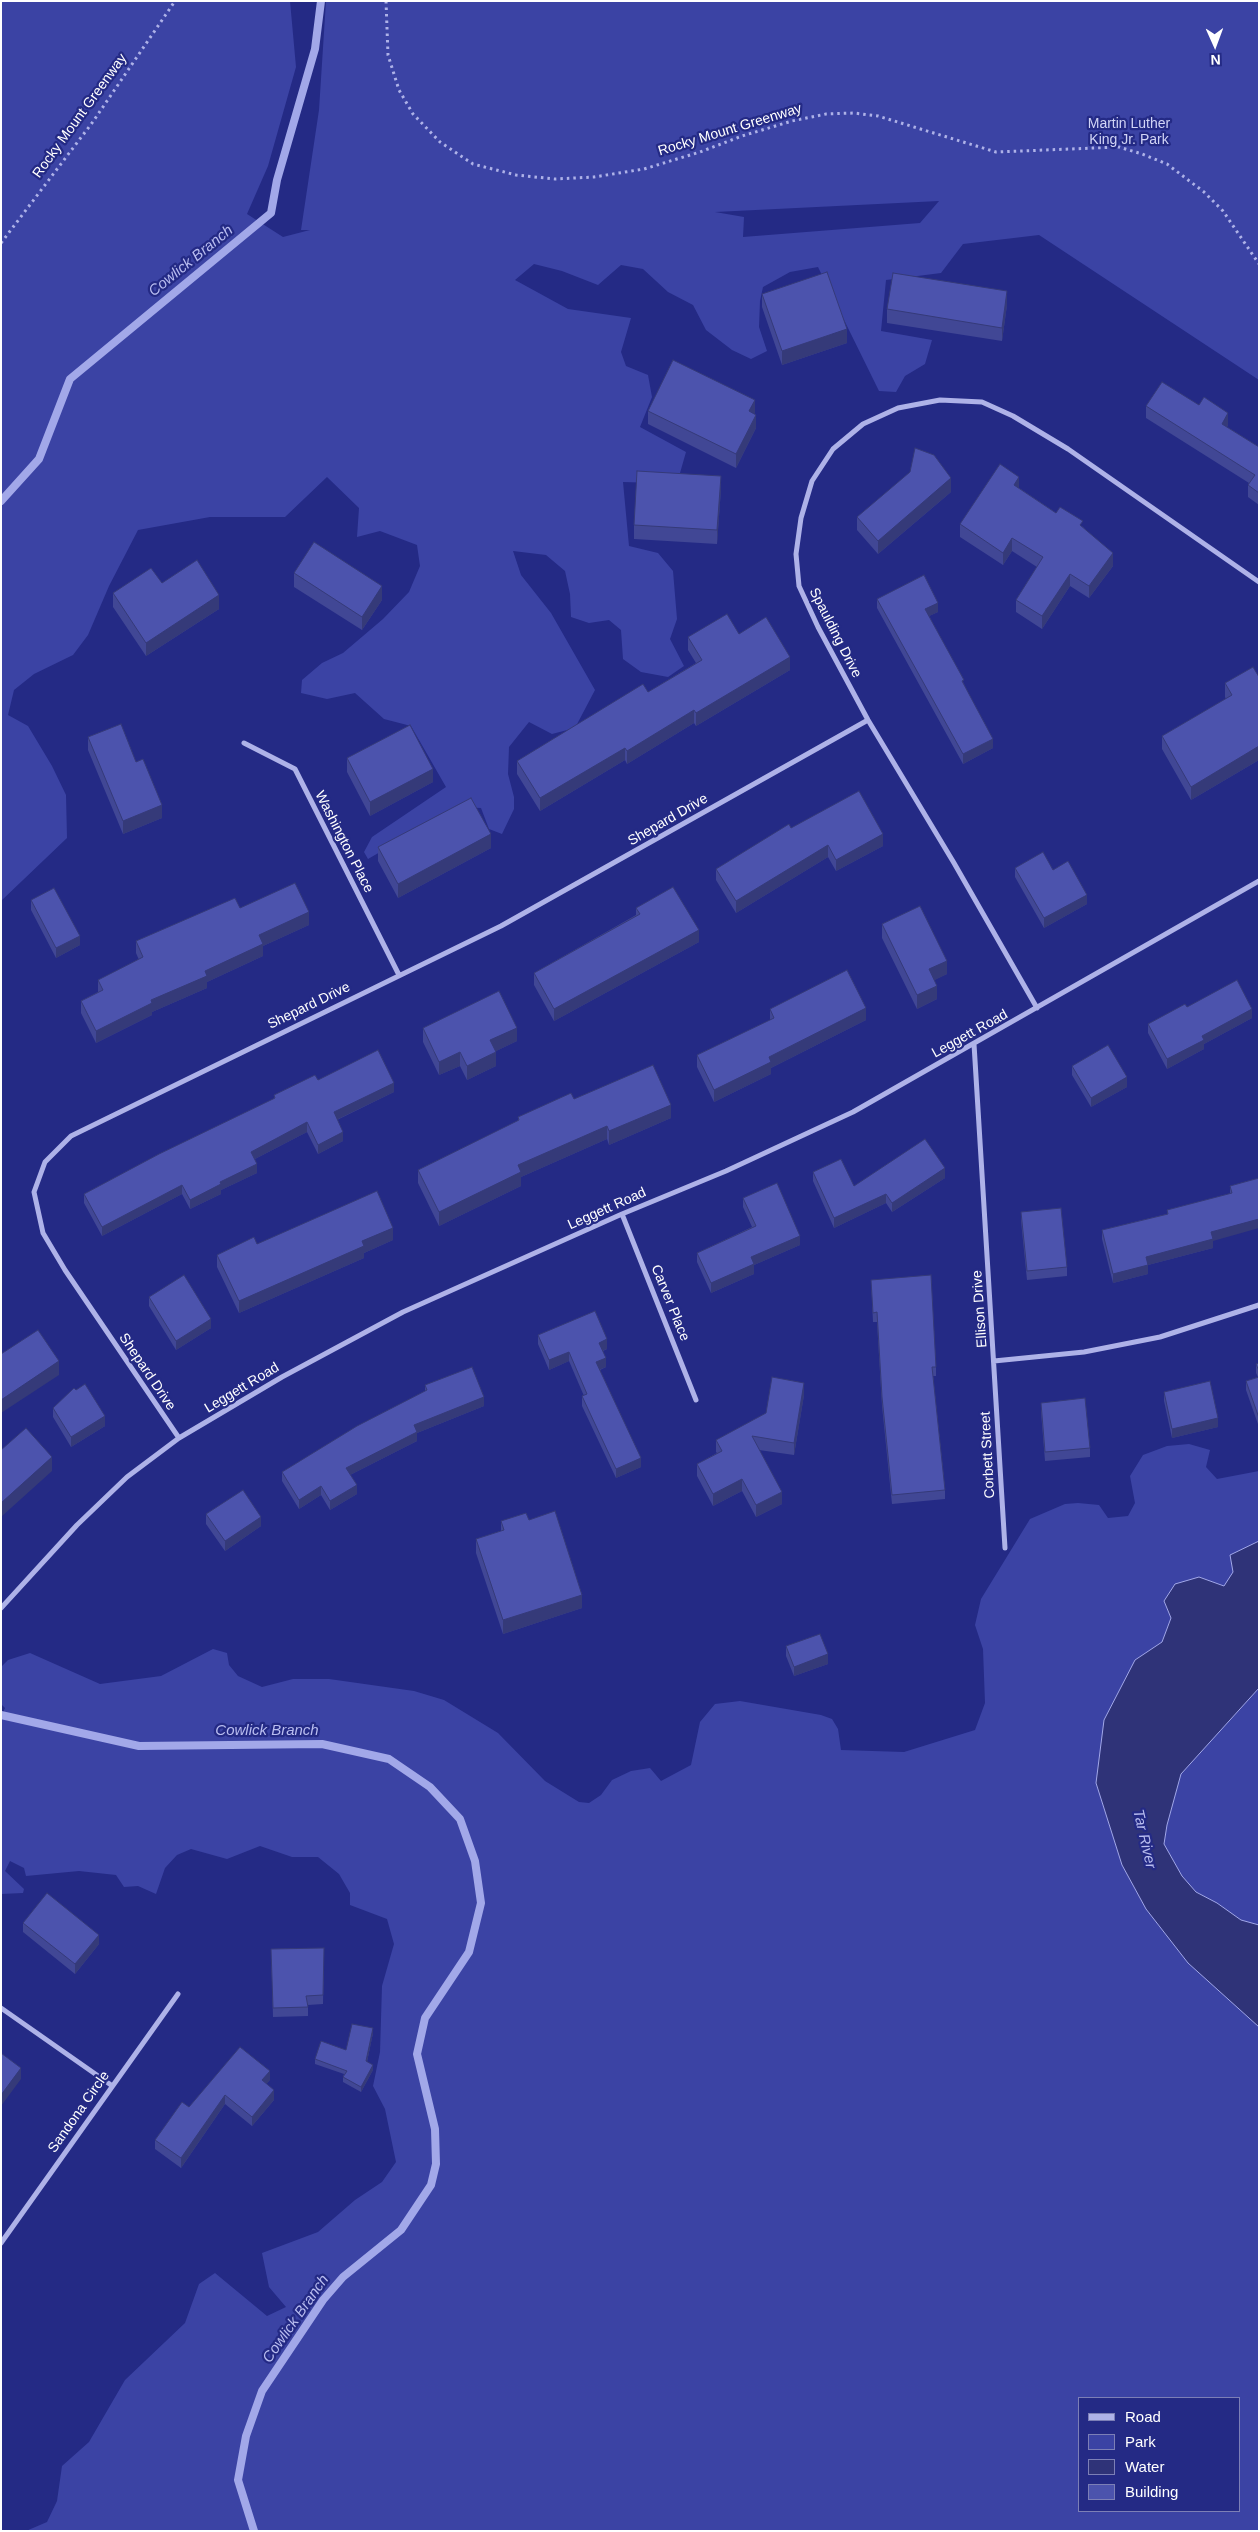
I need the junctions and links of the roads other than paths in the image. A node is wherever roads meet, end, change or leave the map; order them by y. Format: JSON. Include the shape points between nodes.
{"nodes":[{"id":1,"x":1259,"y":582,"type":"edge"},
{"id":2,"x":868,"y":720,"type":"junction"},
{"id":3,"x":244,"y":743,"type":"dead end"},
{"id":4,"x":1259,"y":881,"type":"edge"},
{"id":5,"x":399,"y":975,"type":"junction"},
{"id":6,"x":1037,"y":1008,"type":"junction"},
{"id":7,"x":974,"y":1044,"type":"junction"},
{"id":8,"x":622,"y":1214,"type":"junction"},
{"id":9,"x":1259,"y":1305,"type":"edge"},
{"id":10,"x":994,"y":1360,"type":"junction"},
{"id":11,"x":696,"y":1400,"type":"dead end"},
{"id":12,"x":179,"y":1438,"type":"junction"},
{"id":13,"x":1005,"y":1548,"type":"dead end"},
{"id":14,"x":1,"y":1608,"type":"edge"},
{"id":15,"x":178,"y":1994,"type":"dead end"},
{"id":16,"x":1,"y":2008,"type":"edge"},
{"id":17,"x":111,"y":2085,"type":"junction"},
{"id":18,"x":1,"y":2243,"type":"edge"}],
"edges":[{"from":1,"to":2,"type":"street","name":"Spaulding Drive","via":[[1068,449],[1013,416],[982,402],[940,400],[898,408],[863,424],[832,450],[812,481],[801,518],[796,554],[799,586]]},
{"from":2,"to":5,"type":"street","name":"Shepard Drive","via":[[501,926]]},
{"from":2,"to":6,"type":"street","name":"Spaulding Drive"},
{"from":3,"to":5,"type":"street","name":"Washington Place","via":[[295,769]]},
{"from":4,"to":6,"type":"street","name":"Leggett Road"},
{"from":5,"to":12,"type":"street","name":"Shepard Drive","via":[[71,1136],[45,1162],[34,1192],[43,1233],[64,1270]]},
{"from":6,"to":7,"type":"street","name":"Leggett Road"},
{"from":7,"to":8,"type":"street","name":"Leggett Road","via":[[853,1112],[726,1172]]},
{"from":7,"to":10,"type":"street","name":"Ellison Drive"},
{"from":8,"to":11,"type":"street","name":"Carver Place"},
{"from":8,"to":12,"type":"street","name":"Leggett Road","via":[[403,1312],[282,1377]]},
{"from":9,"to":10,"type":"street","name":"Ellison Drive","via":[[1160,1337],[1084,1352]]},
{"from":10,"to":13,"type":"street","name":"Corbett Street"},
{"from":12,"to":14,"type":"street","name":"Leggett Road","via":[[127,1477],[77,1525]]},
{"from":15,"to":17,"type":"street","name":"Sandona Circle"},
{"from":16,"to":17,"type":"street"},
{"from":17,"to":18,"type":"street","name":"Sandona Circle"}]}
